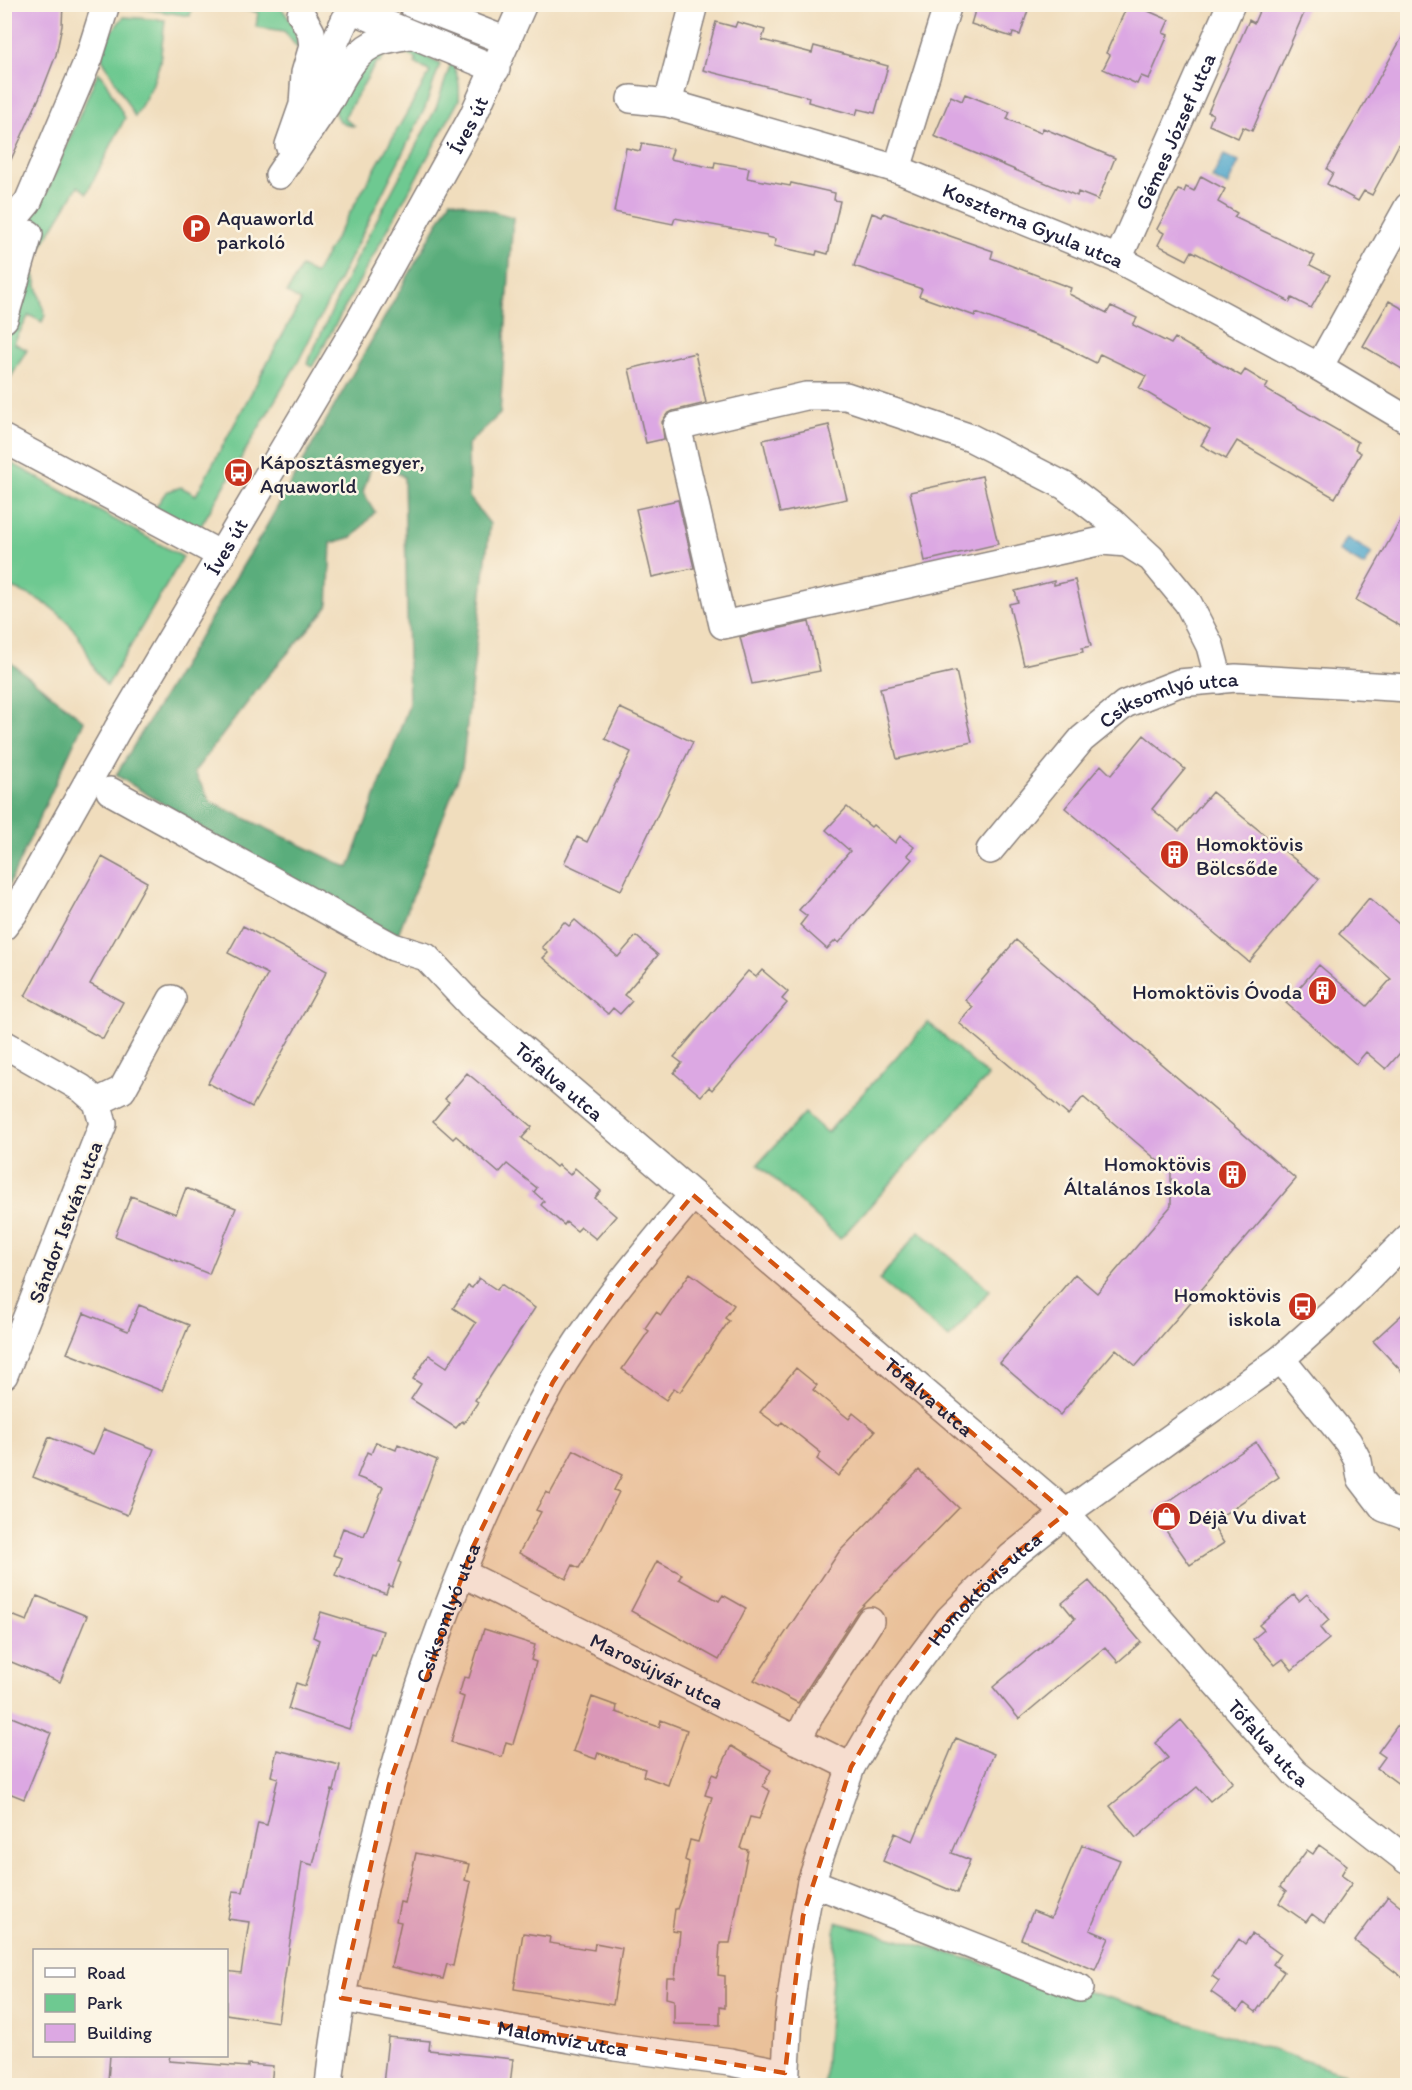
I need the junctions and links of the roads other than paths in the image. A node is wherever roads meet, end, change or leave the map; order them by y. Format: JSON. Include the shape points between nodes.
{"nodes":[{"id":1,"x":106,"y":4,"type":"edge"},
{"id":2,"x":412,"y":4,"type":"edge"},
{"id":3,"x":523,"y":4,"type":"edge"},
{"id":4,"x":694,"y":4,"type":"edge"},
{"id":5,"x":948,"y":4,"type":"edge"},
{"id":6,"x":1231,"y":4,"type":"edge"},
{"id":7,"x":298,"y":9,"type":"edge"},
{"id":8,"x":352,"y":12,"type":"edge"},
{"id":9,"x":409,"y":35,"type":"junction"},
{"id":10,"x":507,"y":41,"type":"junction"},
{"id":11,"x":496,"y":69,"type":"junction"},
{"id":12,"x":631,"y":99,"type":"dead end"},
{"id":13,"x":668,"y":103,"type":"junction"},
{"id":14,"x":327,"y":104,"type":"junction"},
{"id":15,"x":897,"y":169,"type":"junction"},
{"id":16,"x":1407,"y":207,"type":"edge"},
{"id":17,"x":17,"y":234,"type":"edge"},
{"id":18,"x":1118,"y":259,"type":"junction"},
{"id":19,"x":4,"y":319,"type":"edge"},
{"id":20,"x":1319,"y":367,"type":"junction"},
{"id":21,"x":1407,"y":420,"type":"edge"},
{"id":22,"x":4,"y":439,"type":"edge"},
{"id":23,"x":221,"y":555,"type":"junction"},
{"id":24,"x":1150,"y":558,"type":"junction"},
{"id":25,"x":1219,"y":680,"type":"junction"},
{"id":26,"x":1407,"y":688,"type":"edge"},
{"id":27,"x":110,"y":791,"type":"dead end"},
{"id":28,"x":990,"y":850,"type":"dead end"},
{"id":29,"x":4,"y":926,"type":"edge"},
{"id":30,"x":172,"y":999,"type":"dead end"},
{"id":31,"x":4,"y":1044,"type":"edge"},
{"id":32,"x":97,"y":1102,"type":"junction"},
{"id":33,"x":693,"y":1195,"type":"junction"},
{"id":34,"x":1407,"y":1238,"type":"edge"},
{"id":35,"x":1281,"y":1359,"type":"junction"},
{"id":36,"x":4,"y":1375,"type":"edge"},
{"id":37,"x":1066,"y":1513,"type":"junction"},
{"id":38,"x":1406,"y":1516,"type":"dead end"},
{"id":39,"x":462,"y":1573,"type":"junction"},
{"id":40,"x":870,"y":1620,"type":"dead end"},
{"id":41,"x":797,"y":1742,"type":"junction"},
{"id":42,"x":851,"y":1767,"type":"junction"},
{"id":43,"x":1407,"y":1861,"type":"edge"},
{"id":44,"x":812,"y":1882,"type":"junction"},
{"id":45,"x":1080,"y":1988,"type":"dead end"},
{"id":46,"x":341,"y":1998,"type":"junction"},
{"id":47,"x":785,"y":2079,"type":"edge"},
{"id":48,"x":329,"y":2085,"type":"edge"}],
"edges":[{"from":1,"to":17,"type":"street","via":[[89,58],[28,202],[7,227]]},
{"from":2,"to":10,"type":"street"},
{"from":3,"to":10,"type":"street","name":"Íves út"},
{"from":4,"to":13,"type":"street"},
{"from":5,"to":15,"type":"street"},
{"from":6,"to":18,"type":"street","name":"Gémes József utca"},
{"from":7,"to":8,"type":"street","via":[[311,21],[322,24],[334,24]]},
{"from":7,"to":14,"type":"street","via":[[313,46],[305,73],[303,105],[279,175]]},
{"from":8,"to":9,"type":"street"},
{"from":8,"to":14,"type":"street","via":[[334,44]]},
{"from":9,"to":11,"type":"street"},
{"from":9,"to":14,"type":"street","via":[[367,47]]},
{"from":10,"to":11,"type":"street","name":"Íves út"},
{"from":11,"to":23,"type":"street","name":"Íves út","via":[[359,322]]},
{"from":12,"to":13,"type":"street","name":"Koszterna Gyula utca"},
{"from":13,"to":15,"type":"street","name":"Koszterna Gyula utca"},
{"from":15,"to":18,"type":"street","name":"Koszterna Gyula utca"},
{"from":16,"to":20,"type":"street"},
{"from":17,"to":19,"type":"street"},
{"from":18,"to":20,"type":"street","name":"Koszterna Gyula utca"},
{"from":20,"to":21,"type":"street","name":"Koszterna Gyula utca"},
{"from":22,"to":23,"type":"street"},
{"from":23,"to":29,"type":"street","name":"Íves út"},
{"from":24,"to":24,"type":"street","via":[[1127,543],[1102,541],[723,625],[676,426],[806,396],[846,396],[971,438],[1065,486]]},
{"from":24,"to":25,"type":"street","via":[[1188,603],[1210,646]]},
{"from":25,"to":26,"type":"street","name":"Csíksomlyó utca"},
{"from":25,"to":28,"type":"street","name":"Csíksomlyó utca","via":[[1179,683],[1125,704],[1082,739]]},
{"from":27,"to":33,"type":"street","name":"Tófalva utca","via":[[393,946],[426,957],[472,1006]]},
{"from":30,"to":32,"type":"street","via":[[122,1090]]},
{"from":31,"to":32,"type":"street","via":[[81,1088]]},
{"from":32,"to":36,"type":"street","name":"Sándor István utca","via":[[104,1124]]},
{"from":33,"to":37,"type":"street","name":"Tófalva utca"},
{"from":33,"to":39,"type":"street","name":"Csíksomlyó utca","via":[[618,1285],[553,1382],[508,1466]]},
{"from":34,"to":35,"type":"street","name":"Homoktövis utca","via":[[1350,1297]]},
{"from":35,"to":37,"type":"street","name":"Homoktövis utca"},
{"from":35,"to":38,"type":"street","via":[[1348,1442],[1361,1478],[1384,1508]]},
{"from":37,"to":42,"type":"street","name":"Homoktövis utca","via":[[1011,1557],[949,1619],[896,1690]]},
{"from":37,"to":43,"type":"street","name":"Tófalva utca","via":[[1295,1773]]},
{"from":39,"to":41,"type":"street","name":"Marosújvár utca"},
{"from":39,"to":46,"type":"street","name":"Csíksomlyó utca","via":[[389,1785]]},
{"from":40,"to":41,"type":"street","via":[[812,1711]]},
{"from":41,"to":42,"type":"street","name":"Marosújvár utca"},
{"from":42,"to":44,"type":"street","name":"Homoktövis utca"},
{"from":44,"to":45,"type":"street"},
{"from":44,"to":47,"type":"street","name":"Homoktövis utca","via":[[796,1962]]},
{"from":46,"to":47,"type":"street","name":"Malomvíz utca","via":[[615,2047],[730,2062]]},
{"from":46,"to":48,"type":"street","name":"Csíksomlyó utca"}]}
